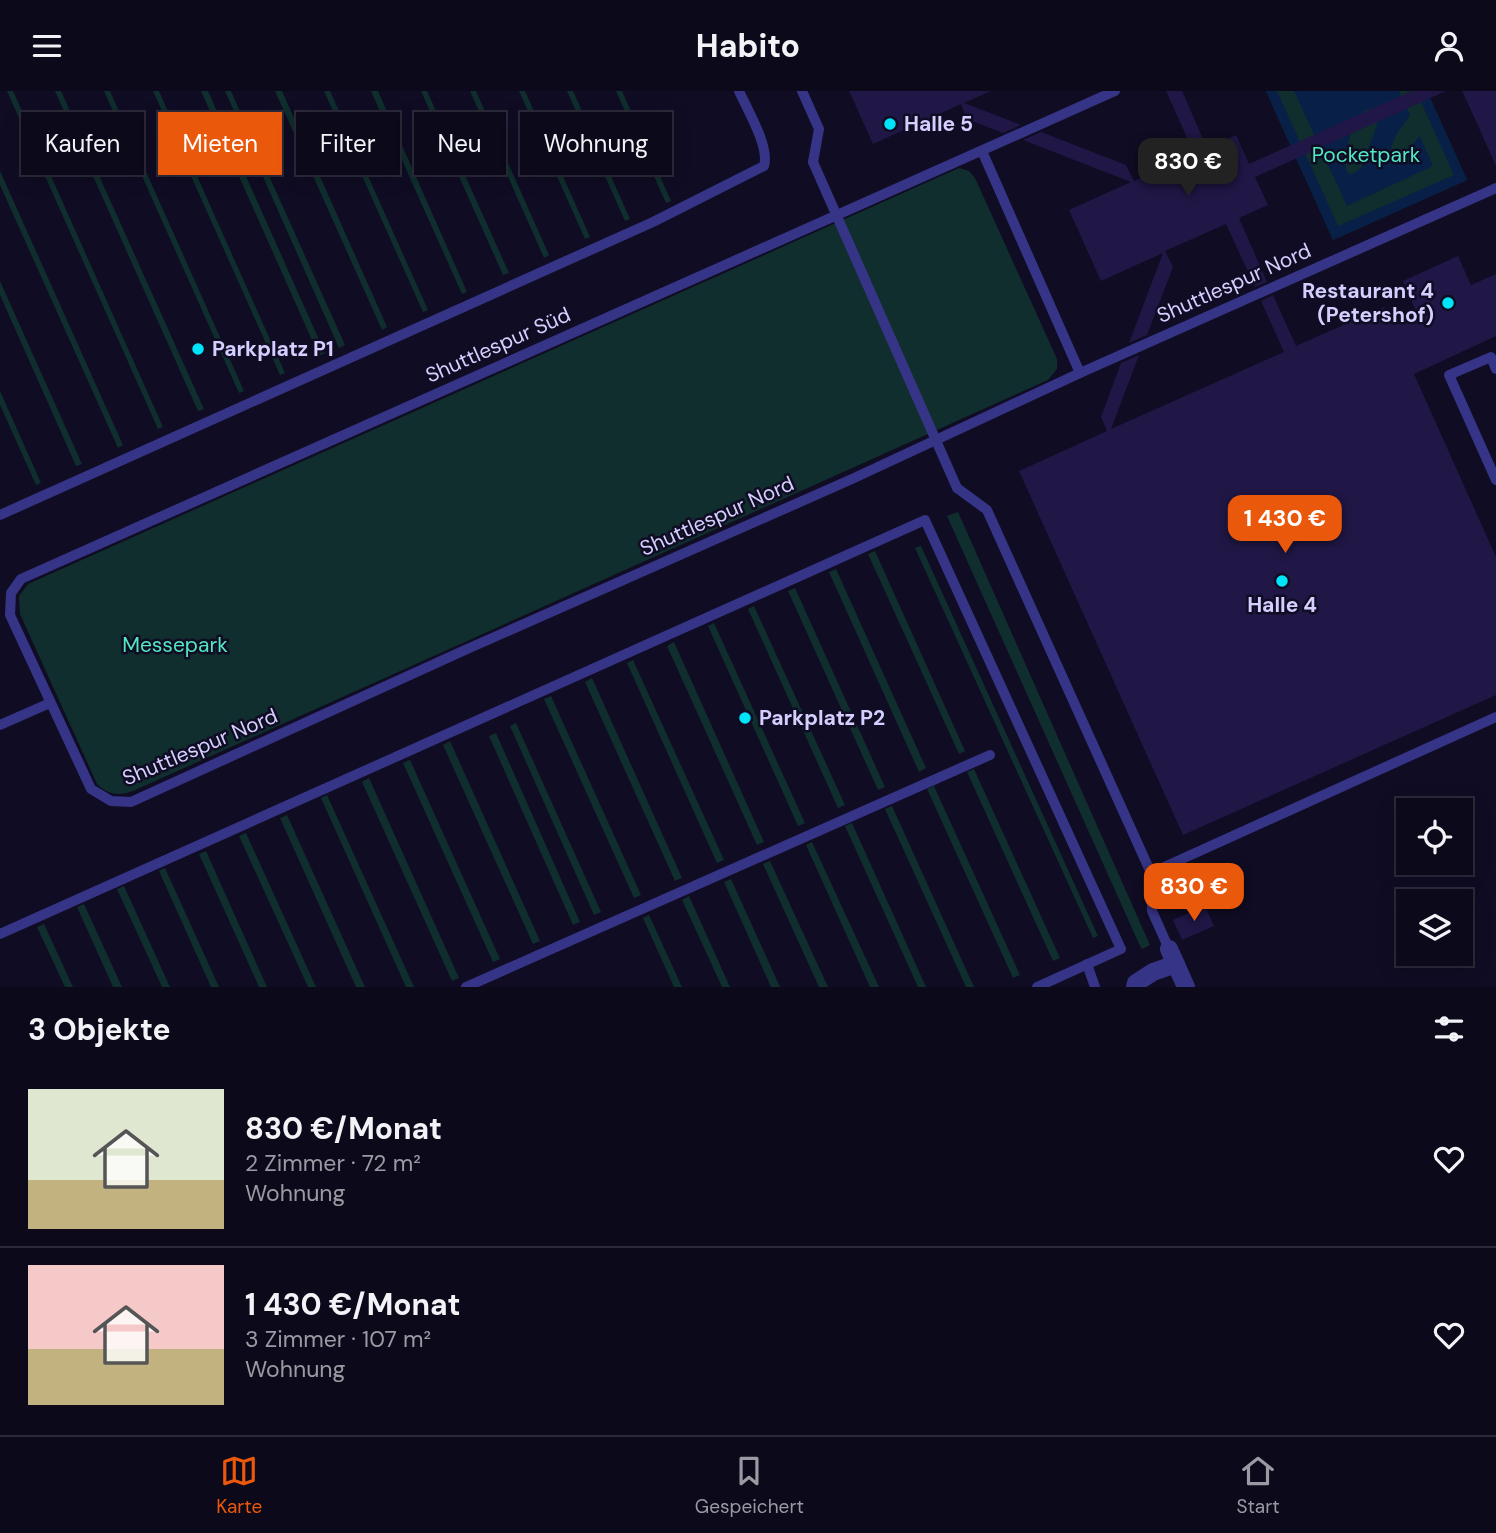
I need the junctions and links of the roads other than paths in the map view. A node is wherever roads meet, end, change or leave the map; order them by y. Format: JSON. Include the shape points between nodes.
{"nodes":[{"id":1,"x":739,"y":91,"type":"edge"},
{"id":2,"x":802,"y":91,"type":"edge"},
{"id":3,"x":1115,"y":91,"type":"edge"},
{"id":4,"x":982,"y":151,"type":"junction"},
{"id":5,"x":1496,"y":188,"type":"edge"},
{"id":6,"x":1496,"y":369,"type":"edge"},
{"id":7,"x":1080,"y":373,"type":"junction"},
{"id":8,"x":1496,"y":480,"type":"edge"},
{"id":9,"x":0,"y":515,"type":"edge"},
{"id":10,"x":50,"y":703,"type":"junction"},
{"id":11,"x":1496,"y":717,"type":"edge"},
{"id":12,"x":0,"y":725,"type":"edge"},
{"id":13,"x":990,"y":755,"type":"dead end"},
{"id":14,"x":1151,"y":873,"type":"junction"},
{"id":15,"x":0,"y":934,"type":"edge"},
{"id":16,"x":1172,"y":956,"type":"junction"},
{"id":17,"x":1087,"y":964,"type":"junction"},
{"id":18,"x":466,"y":987,"type":"edge"},
{"id":19,"x":1037,"y":987,"type":"edge"},
{"id":20,"x":1095,"y":987,"type":"edge"},
{"id":21,"x":1135,"y":987,"type":"edge"},
{"id":22,"x":1186,"y":987,"type":"edge"}],
"edges":[{"from":1,"to":9,"type":"lane","via":[[762,142],[764,166],[632,231]]},
{"from":2,"to":14,"type":"lane","bridge":true,"via":[[819,129],[813,162],[957,488],[987,510]]},
{"from":3,"to":4,"type":"lane","name":"Shuttlespur Süd"},
{"from":4,"to":7,"type":"lane"},
{"from":4,"to":10,"type":"lane","name":"Shuttlespur Süd","via":[[21,579],[11,593],[10,615]]},
{"from":5,"to":7,"type":"lane","name":"Shuttlespur Nord"},
{"from":6,"to":8,"type":"lane","via":[[1491,357],[1449,375]]},
{"from":7,"to":10,"type":"lane","name":"Shuttlespur Nord","via":[[131,802],[111,801],[91,789]]},
{"from":10,"to":12,"type":"lane"},
{"from":11,"to":14,"type":"lane"},
{"from":13,"to":18,"type":"lane"},
{"from":14,"to":16,"type":"lane","via":[[1152,911]]},
{"from":15,"to":17,"type":"lane","via":[[925,520],[1121,949]]},
{"from":16,"to":21,"type":"street"},
{"from":16,"to":22,"type":"street"},
{"from":17,"to":19,"type":"lane"},
{"from":17,"to":20,"type":"lane"}]}
